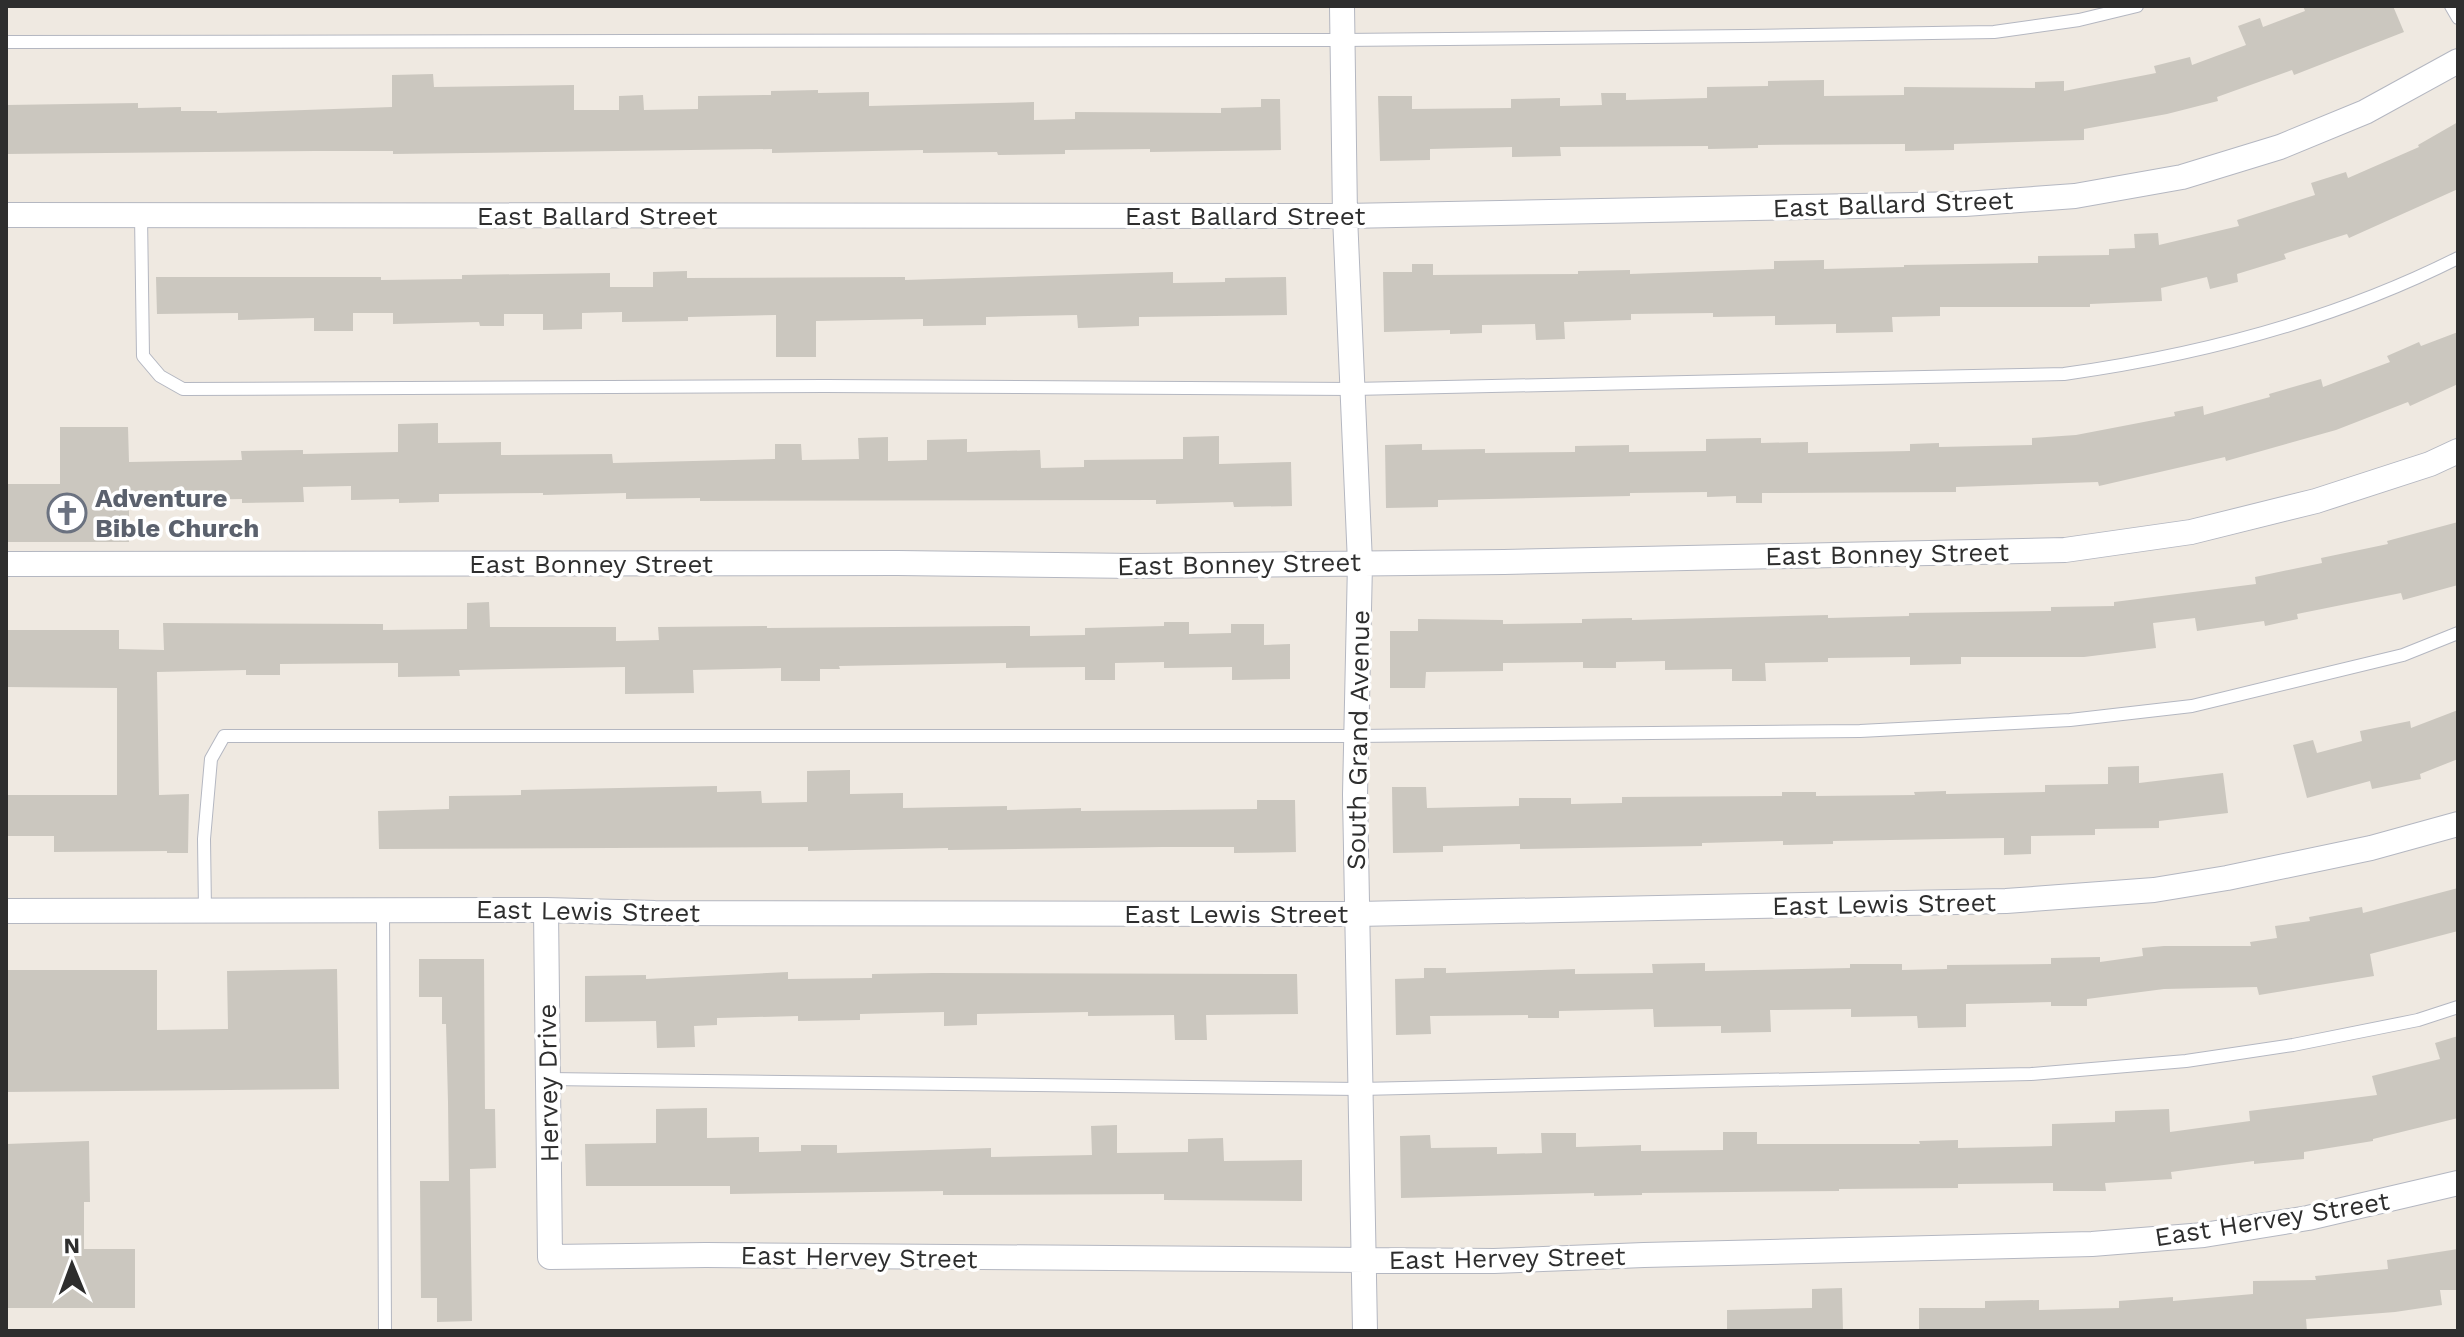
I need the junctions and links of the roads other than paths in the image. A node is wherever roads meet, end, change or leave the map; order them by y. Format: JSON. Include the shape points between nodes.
{"nodes":[{"id":1,"x":1342,"y":6,"type":"edge"},
{"id":2,"x":2137,"y":6,"type":"edge"},
{"id":3,"x":2451,"y":6,"type":"edge"},
{"id":4,"x":2458,"y":18,"type":"edge"},
{"id":5,"x":1342,"y":40,"type":"junction"},
{"id":6,"x":6,"y":42,"type":"edge"},
{"id":7,"x":2458,"y":61,"type":"edge"},
{"id":8,"x":6,"y":215,"type":"edge"},
{"id":9,"x":141,"y":215,"type":"junction"},
{"id":10,"x":1345,"y":216,"type":"junction"},
{"id":11,"x":2458,"y":258,"type":"edge"},
{"id":12,"x":1353,"y":389,"type":"junction"},
{"id":13,"x":2458,"y":451,"type":"edge"},
{"id":14,"x":1360,"y":563,"type":"junction"},
{"id":15,"x":6,"y":564,"type":"edge"},
{"id":16,"x":2458,"y":633,"type":"edge"},
{"id":17,"x":1356,"y":736,"type":"junction"},
{"id":18,"x":2458,"y":824,"type":"edge"},
{"id":19,"x":383,"y":910,"type":"junction"},
{"id":20,"x":546,"y":910,"type":"junction"},
{"id":21,"x":6,"y":911,"type":"edge"},
{"id":22,"x":205,"y":911,"type":"junction"},
{"id":23,"x":1357,"y":914,"type":"junction"},
{"id":24,"x":2458,"y":1007,"type":"edge"},
{"id":25,"x":548,"y":1079,"type":"junction"},
{"id":26,"x":1360,"y":1089,"type":"junction"},
{"id":27,"x":2458,"y":1183,"type":"edge"},
{"id":28,"x":550,"y":1257,"type":"joint"},
{"id":29,"x":1362,"y":1261,"type":"junction"},
{"id":30,"x":385,"y":1331,"type":"edge"},
{"id":31,"x":1365,"y":1331,"type":"edge"}],
"edges":[{"from":1,"to":5,"type":"street","name":"South Grand Avenue"},
{"from":2,"to":5,"type":"lane","via":[[1994,32]]},
{"from":3,"to":4,"type":"lane"},
{"from":5,"to":6,"type":"lane"},
{"from":5,"to":10,"type":"street","name":"South Grand Avenue"},
{"from":7,"to":10,"type":"street","name":"East Ballard Street","via":[[2365,112],[2280,147],[2182,177],[2075,196],[1965,204]]},
{"from":8,"to":9,"type":"street","name":"East Ballard Street"},
{"from":9,"to":10,"type":"street","name":"East Ballard Street"},
{"from":9,"to":12,"type":"lane","via":[[143,356],[160,376],[183,389]]},
{"from":10,"to":12,"type":"street","name":"South Grand Avenue"},
{"from":11,"to":12,"type":"lane","via":[[2288,325],[2201,350],[2064,374]]},
{"from":12,"to":14,"type":"street","name":"South Grand Avenue"},
{"from":13,"to":14,"type":"street","name":"East Bonney Street","via":[[2302,505],[2191,532],[2065,550]]},
{"from":14,"to":15,"type":"street","name":"East Bonney Street"},
{"from":14,"to":17,"type":"street","name":"South Grand Avenue"},
{"from":16,"to":17,"type":"lane","via":[[2403,655],[2192,706],[2070,720],[1860,731]]},
{"from":17,"to":22,"type":"lane","via":[[224,736],[211,759]]},
{"from":17,"to":23,"type":"street","name":"South Grand Avenue"},
{"from":18,"to":23,"type":"street","name":"East Lewis Street","via":[[2371,848],[2154,890],[1930,904]]},
{"from":19,"to":20,"type":"street","name":"East Lewis Street"},
{"from":19,"to":22,"type":"street","name":"East Lewis Street"},
{"from":19,"to":30,"type":"lane"},
{"from":20,"to":23,"type":"street","name":"East Lewis Street"},
{"from":20,"to":25,"type":"street","name":"Hervey Drive"},
{"from":21,"to":22,"type":"street","name":"East Lewis Street"},
{"from":23,"to":26,"type":"street","name":"South Grand Avenue"},
{"from":24,"to":26,"type":"lane","via":[[2293,1045],[2186,1061],[2031,1074]]},
{"from":25,"to":26,"type":"lane"},
{"from":25,"to":28,"type":"street","name":"Hervey Drive"},
{"from":26,"to":29,"type":"street","name":"South Grand Avenue"},
{"from":27,"to":29,"type":"street","name":"East Hervey Street","via":[[2278,1223],[2092,1244]]},
{"from":28,"to":29,"type":"street","name":"East Hervey Street"},
{"from":29,"to":31,"type":"street","name":"South Grand Avenue"}]}
